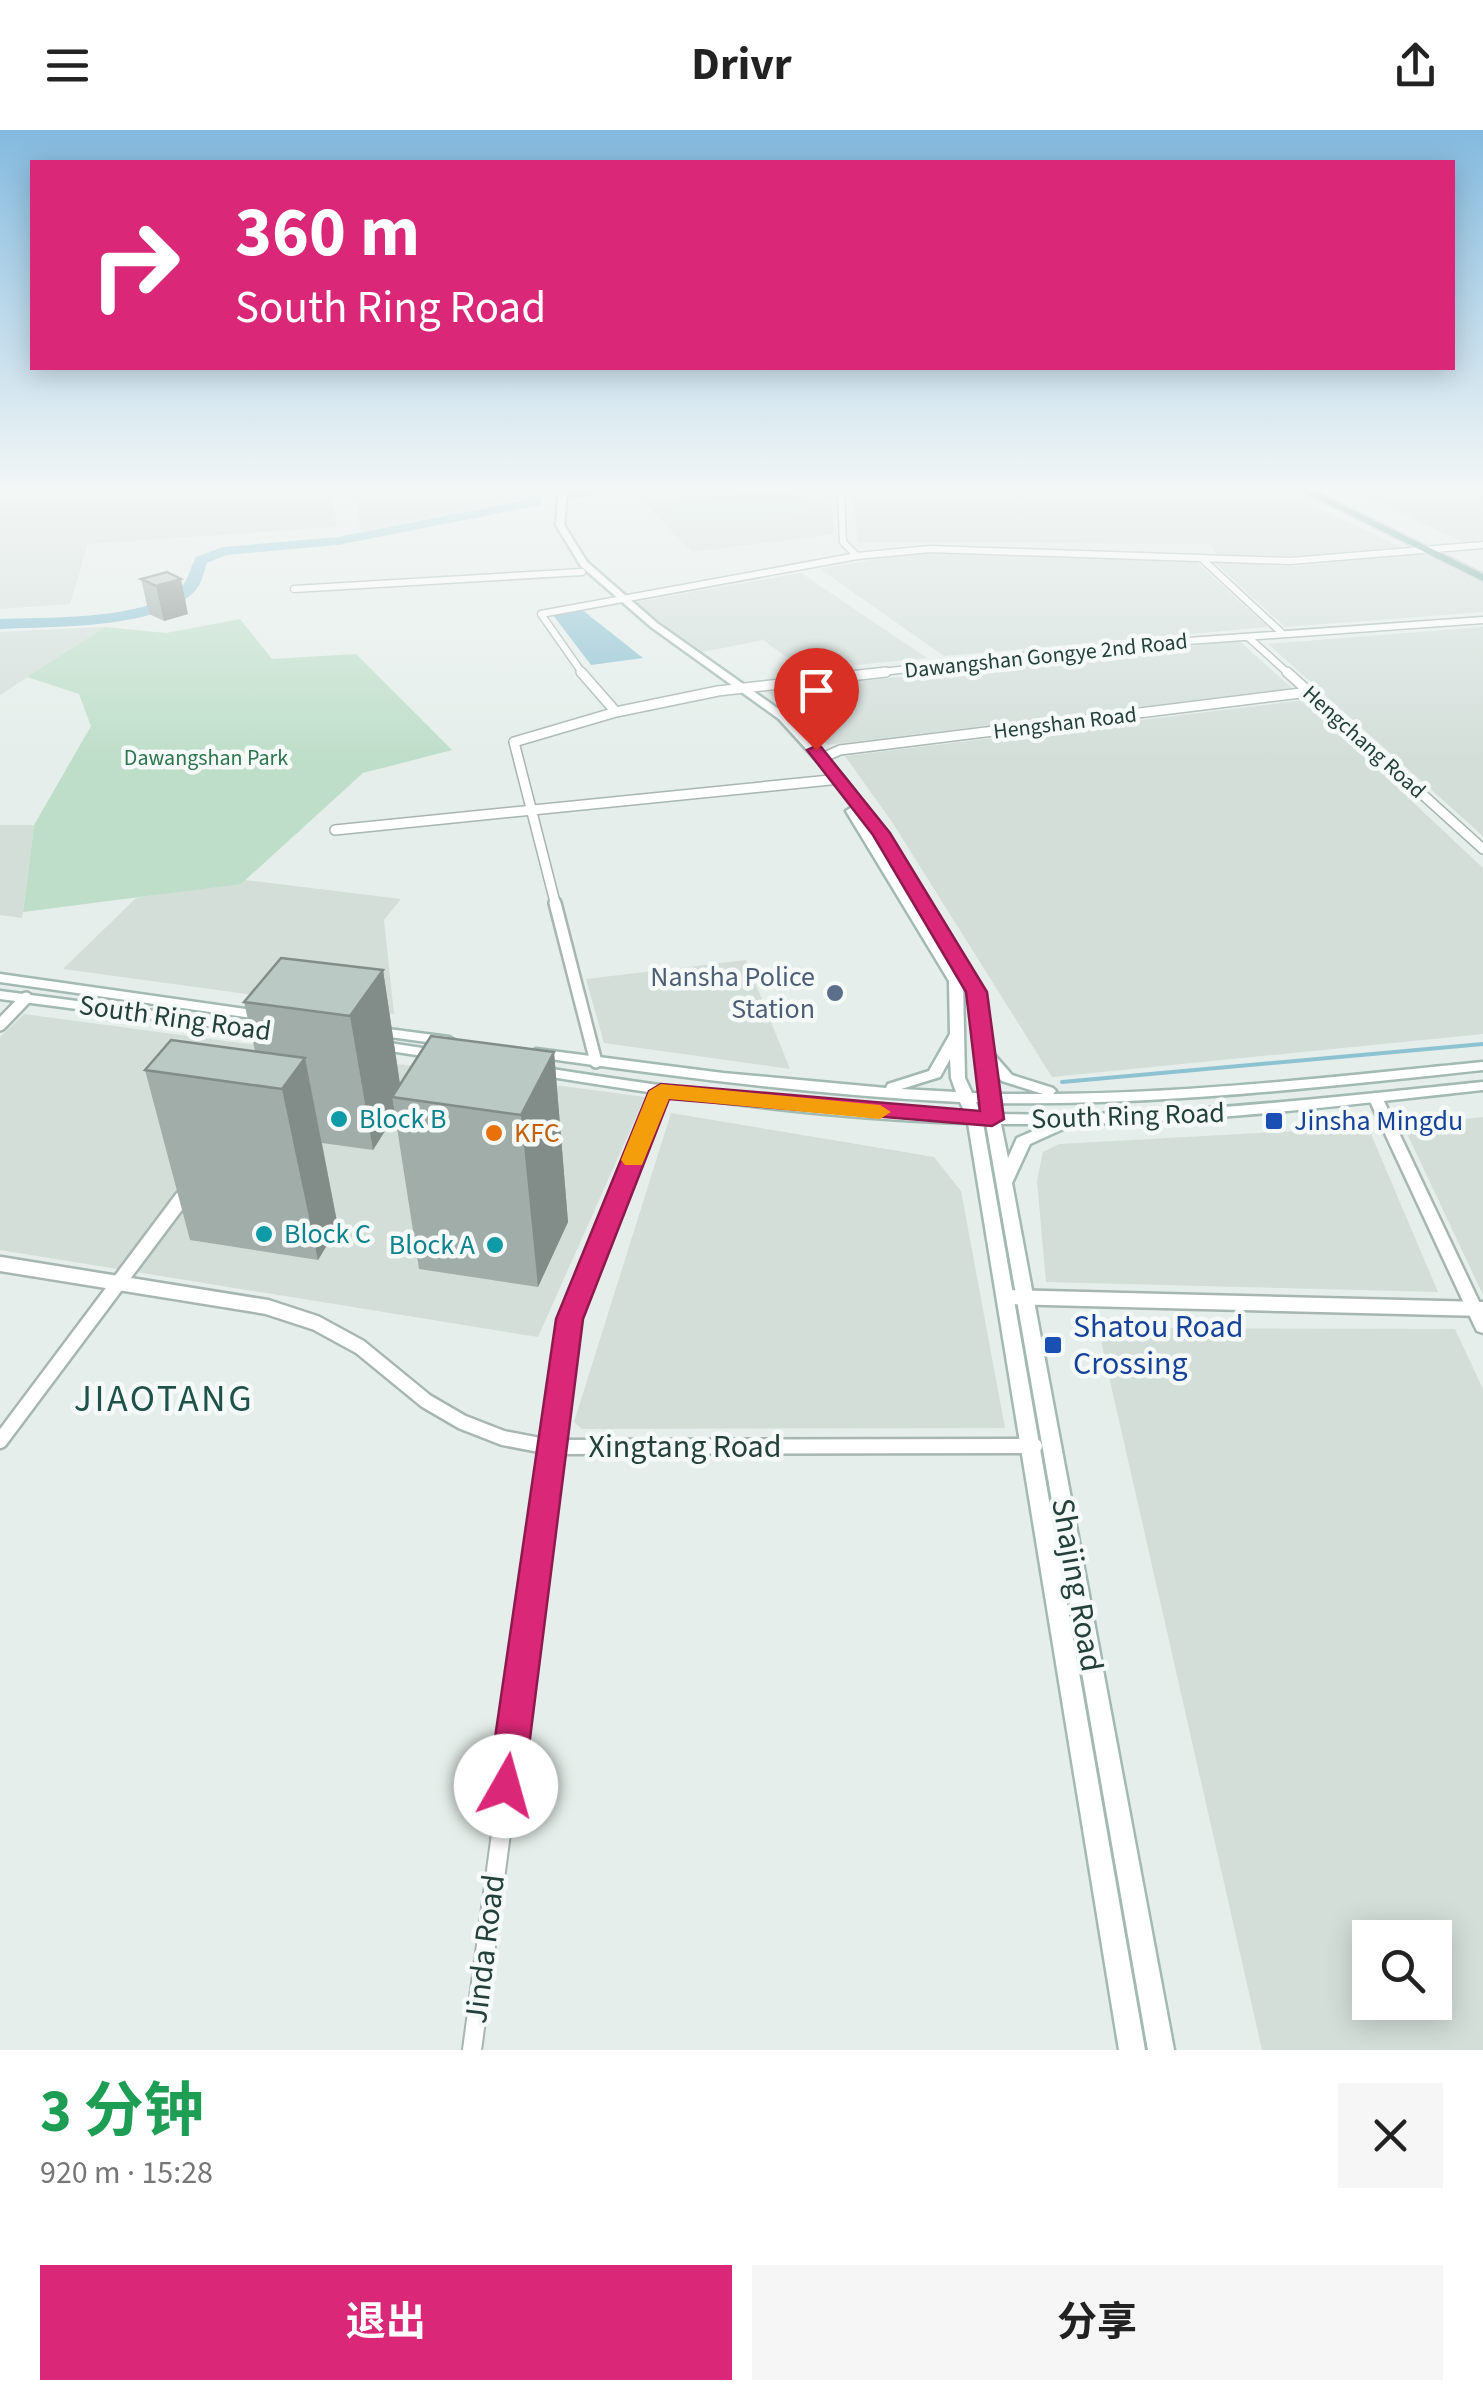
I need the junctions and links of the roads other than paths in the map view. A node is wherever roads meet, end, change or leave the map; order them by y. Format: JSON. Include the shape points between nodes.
{"nodes":[{"id":1,"x":436,"y":581,"type":"edge"},
{"id":2,"x":593,"y":581,"type":"edge"},
{"id":3,"x":599,"y":581,"type":"edge"},
{"id":4,"x":722,"y":581,"type":"edge"},
{"id":5,"x":1225,"y":581,"type":"edge"},
{"id":6,"x":294,"y":589,"type":"dead end"},
{"id":7,"x":617,"y":600,"type":"junction"},
{"id":8,"x":1483,"y":618,"type":"edge"},
{"id":9,"x":1281,"y":633,"type":"junction"},
{"id":10,"x":1247,"y":635,"type":"junction"},
{"id":11,"x":734,"y":688,"type":"junction"},
{"id":12,"x":1310,"y":692,"type":"junction"},
{"id":13,"x":616,"y":712,"type":"junction"},
{"id":14,"x":822,"y":758,"type":"junction"},
{"id":15,"x":834,"y":780,"type":"junction"},
{"id":16,"x":531,"y":810,"type":"junction"},
{"id":17,"x":335,"y":830,"type":"dead end"},
{"id":18,"x":1483,"y":850,"type":"edge"},
{"id":19,"x":0,"y":978,"type":"edge"},
{"id":20,"x":0,"y":995,"type":"edge"},
{"id":21,"x":26,"y":998,"type":"junction"},
{"id":22,"x":0,"y":1024,"type":"edge"},
{"id":23,"x":346,"y":1027,"type":"edge"},
{"id":24,"x":959,"y":1029,"type":"junction"},
{"id":25,"x":357,"y":1042,"type":"edge"},
{"id":26,"x":983,"y":1052,"type":"junction"},
{"id":27,"x":596,"y":1062,"type":"junction"},
{"id":28,"x":1483,"y":1066,"type":"edge"},
{"id":29,"x":1483,"y":1086,"type":"edge"},
{"id":30,"x":864,"y":1090,"type":"junction"},
{"id":31,"x":661,"y":1091,"type":"junction"},
{"id":32,"x":1137,"y":1097,"type":"junction"},
{"id":33,"x":1374,"y":1097,"type":"junction"},
{"id":34,"x":966,"y":1098,"type":"junction"},
{"id":35,"x":985,"y":1112,"type":"junction"},
{"id":36,"x":1096,"y":1119,"type":"junction"},
{"id":37,"x":200,"y":1174,"type":"dead end"},
{"id":38,"x":1004,"y":1184,"type":"junction"},
{"id":39,"x":0,"y":1264,"type":"edge"},
{"id":40,"x":118,"y":1283,"type":"junction"},
{"id":41,"x":1015,"y":1297,"type":"junction"},
{"id":42,"x":1479,"y":1309,"type":"edge"},
{"id":43,"x":1483,"y":1328,"type":"edge"},
{"id":44,"x":0,"y":1441,"type":"edge"},
{"id":45,"x":1041,"y":1446,"type":"junction"},
{"id":46,"x":550,"y":1447,"type":"junction"},
{"id":47,"x":472,"y":2050,"type":"edge"},
{"id":48,"x":1132,"y":2050,"type":"edge"},
{"id":49,"x":1161,"y":2050,"type":"edge"}],
"edges":[{"from":1,"to":6,"type":"street"},
{"from":2,"to":7,"type":"main road"},
{"from":3,"to":7,"type":"main road"},
{"from":4,"to":7,"type":"street"},
{"from":5,"to":9,"type":"street"},
{"from":7,"to":11,"type":"main road"},
{"from":7,"to":13,"type":"street","via":[[541,614]]},
{"from":8,"to":9,"type":"street","name":"Dawangshan Gongye 2nd Road"},
{"from":9,"to":10,"type":"street","name":"Dawangshan Gongye 2nd Road"},
{"from":10,"to":11,"type":"street","name":"Dawangshan Gongye 2nd Road"},
{"from":10,"to":12,"type":"street","name":"Hengchang Road"},
{"from":11,"to":13,"type":"street","name":"Dawangshan Gongye 2nd Road"},
{"from":11,"to":14,"type":"main road"},
{"from":11,"to":15,"type":"main road"},
{"from":12,"to":14,"type":"street","name":"Hengshan Road","via":[[840,750]]},
{"from":12,"to":18,"type":"street","name":"Hengchang Road"},
{"from":13,"to":16,"type":"street","name":"Dawangshan Gongye 2nd Road","via":[[514,742]]},
{"from":14,"to":15,"type":"main road"},
{"from":15,"to":16,"type":"street"},
{"from":15,"to":24,"type":"main road","via":[[956,982]]},
{"from":15,"to":26,"type":"main road","via":[[881,833],[970,980],[981,1005]]},
{"from":16,"to":17,"type":"street"},
{"from":16,"to":27,"type":"street"},
{"from":19,"to":21,"type":"main road","name":"South Ring Road","via":[[286,1026]]},
{"from":20,"to":21,"type":"main road","name":"South Ring Road"},
{"from":21,"to":22,"type":"street"},
{"from":23,"to":25,"type":"main road","via":[[463,1051]]},
{"from":24,"to":30,"type":"main road","via":[[935,1074]]},
{"from":24,"to":34,"type":"main road","via":[[958,1078]]},
{"from":26,"to":32,"type":"main road","via":[[1006,1078],[1032,1088]]},
{"from":26,"to":35,"type":"main road"},
{"from":27,"to":30,"type":"main road","name":"South Ring Road"},
{"from":27,"to":31,"type":"main road","name":"South Ring Road","via":[[520,1059]]},
{"from":28,"to":32,"type":"main road","name":"South Ring Road"},
{"from":29,"to":33,"type":"main road","name":"South Ring Road"},
{"from":30,"to":34,"type":"main road","name":"South Ring Road"},
{"from":31,"to":35,"type":"main road","name":"South Ring Road"},
{"from":31,"to":46,"type":"street","name":"Jinda Road","via":[[570,1319]]},
{"from":32,"to":35,"type":"main road","name":"South Ring Road"},
{"from":33,"to":36,"type":"main road","name":"South Ring Road"},
{"from":33,"to":42,"type":"street"},
{"from":34,"to":35,"type":"main road","name":"South Ring Road"},
{"from":35,"to":36,"type":"main road","name":"South Ring Road"},
{"from":35,"to":38,"type":"main road","name":"Shajing Road"},
{"from":35,"to":41,"type":"main road","name":"Shajing Road"},
{"from":36,"to":38,"type":"main road","via":[[1028,1136]]},
{"from":37,"to":40,"type":"street"},
{"from":38,"to":41,"type":"main road","name":"Shajing Road"},
{"from":39,"to":40,"type":"street","name":"Xingtang Road"},
{"from":40,"to":44,"type":"street"},
{"from":40,"to":46,"type":"street","name":"Xingtang Road","via":[[267,1307],[316,1324],[360,1347],[462,1422]]},
{"from":41,"to":42,"type":"street"},
{"from":41,"to":45,"type":"main road","name":"Shajing Road"},
{"from":42,"to":43,"type":"street"},
{"from":45,"to":46,"type":"street","name":"Xingtang Road"},
{"from":45,"to":48,"type":"main road","name":"Shajing Road"},
{"from":45,"to":49,"type":"main road","name":"Shajing Road"},
{"from":46,"to":47,"type":"street","name":"Jinda Road"}]}
